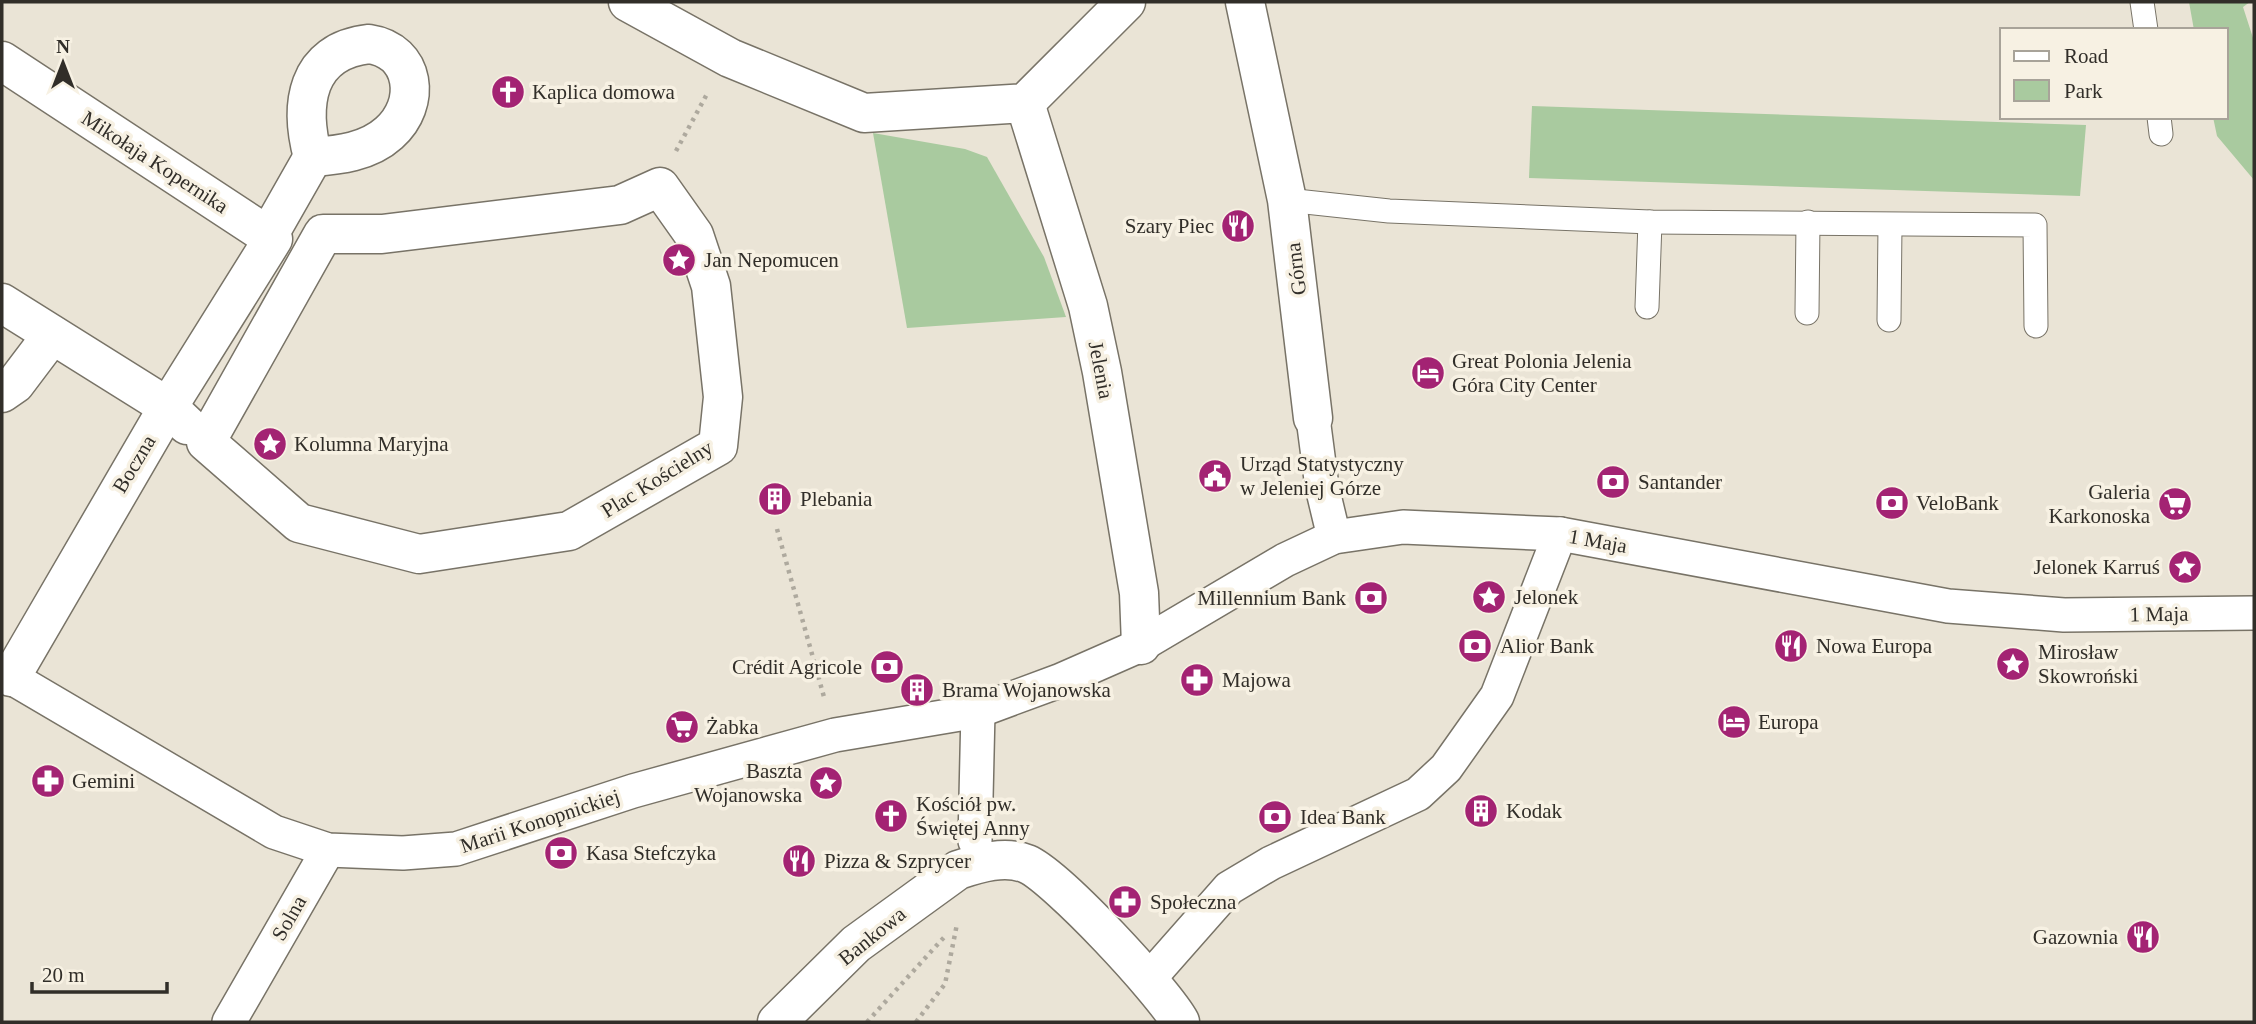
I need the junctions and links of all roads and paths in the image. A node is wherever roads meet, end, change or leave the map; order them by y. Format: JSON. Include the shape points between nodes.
{"nodes":[{"id":1,"x":628,"y":2,"type":"edge"},
{"id":2,"x":1126,"y":2,"type":"edge"},
{"id":3,"x":1245,"y":2,"type":"edge"},
{"id":4,"x":2142,"y":2,"type":"edge"},
{"id":5,"x":2146,"y":28,"type":"edge"},
{"id":6,"x":2,"y":61,"type":"edge"},
{"id":7,"x":1025,"y":103,"type":"junction"},
{"id":8,"x":313,"y":158,"type":"dead end"},
{"id":9,"x":1287,"y":200,"type":"junction"},
{"id":10,"x":1650,"y":222,"type":"junction"},
{"id":11,"x":1808,"y":222,"type":"junction"},
{"id":12,"x":1890,"y":225,"type":"junction"},
{"id":13,"x":270,"y":238,"type":"junction"},
{"id":14,"x":2,"y":303,"type":"edge"},
{"id":15,"x":1647,"y":307,"type":"dead end"},
{"id":16,"x":1807,"y":313,"type":"dead end"},
{"id":17,"x":1889,"y":320,"type":"dead end"},
{"id":18,"x":2036,"y":326,"type":"dead end"},
{"id":19,"x":52,"y":335,"type":"junction"},
{"id":20,"x":2,"y":393,"type":"edge"},
{"id":21,"x":167,"y":407,"type":"junction"},
{"id":22,"x":1313,"y":418,"type":"joint"},
{"id":23,"x":206,"y":442,"type":"junction"},
{"id":24,"x":777,"y":529,"type":"dead end"},
{"id":25,"x":1560,"y":534,"type":"junction"},
{"id":26,"x":1334,"y":537,"type":"junction"},
{"id":27,"x":2254,"y":612,"type":"edge"},
{"id":28,"x":1142,"y":645,"type":"junction"},
{"id":29,"x":5,"y":681,"type":"edge"},
{"id":30,"x":978,"y":711,"type":"junction"},
{"id":31,"x":835,"y":735,"type":"junction"},
{"id":32,"x":328,"y":850,"type":"junction"},
{"id":33,"x":976,"y":852,"type":"junction"},
{"id":34,"x":965,"y":913,"type":"dead end"},
{"id":35,"x":957,"y":923,"type":"junction"},
{"id":36,"x":1147,"y":981,"type":"junction"},
{"id":37,"x":229,"y":1022,"type":"edge"},
{"id":38,"x":776,"y":1022,"type":"edge"},
{"id":39,"x":867,"y":1022,"type":"edge"},
{"id":40,"x":916,"y":1022,"type":"edge"},
{"id":41,"x":1180,"y":1022,"type":"edge"}],
"edges":[{"from":1,"to":7,"type":"street","via":[[730,58],[864,113]]},
{"from":2,"to":7,"type":"street"},
{"from":3,"to":9,"type":"street","name":"Górna"},
{"from":4,"to":5,"type":"lane"},
{"from":6,"to":13,"type":"street","name":"Mikołaja Kopernika"},
{"from":7,"to":28,"type":"street","name":"Jelenia","via":[[1088,306],[1139,593]]},
{"from":8,"to":13,"type":"street","name":"Boczna"},
{"from":9,"to":10,"type":"lane","via":[[1389,211]]},
{"from":9,"to":22,"type":"street","name":"Górna"},
{"from":10,"to":11,"type":"lane"},
{"from":10,"to":15,"type":"lane"},
{"from":11,"to":12,"type":"lane"},
{"from":11,"to":16,"type":"lane"},
{"from":12,"to":17,"type":"lane"},
{"from":12,"to":18,"type":"lane","via":[[2035,225]]},
{"from":13,"to":21,"type":"street","name":"Boczna"},
{"from":14,"to":19,"type":"street","name":"Plac Kościelny"},
{"from":19,"to":20,"type":"street","via":[[15,384]]},
{"from":19,"to":21,"type":"street","name":"Plac Kościelny"},
{"from":21,"to":23,"type":"street","name":"Plac Kościelny"},
{"from":21,"to":29,"type":"street","name":"Boczna"},
{"from":22,"to":26,"type":"street","name":"Górna"},
{"from":23,"to":23,"type":"street","name":"Plac Kościelny","via":[[299,523],[419,555],[569,531],[718,446],[723,397],[710,286],[694,235],[660,187],[620,205],[382,234],[323,234]]},
{"from":24,"to":31,"type":"path"},
{"from":25,"to":26,"type":"street","name":"1 Maja","via":[[1403,527]]},
{"from":25,"to":27,"type":"street","name":"1 Maja","via":[[1948,606],[2064,615]]},
{"from":25,"to":36,"type":"street","via":[[1497,696],[1446,768],[1418,794],[1270,863],[1229,888]]},
{"from":26,"to":28,"type":"street","name":"1 Maja"},
{"from":28,"to":30,"type":"street","name":"1 Maja"},
{"from":29,"to":32,"type":"street","name":"Marii Konopnickiej","via":[[274,832]]},
{"from":30,"to":31,"type":"street","name":"Marii Konopnickiej"},
{"from":30,"to":33,"type":"street"},
{"from":31,"to":32,"type":"street","name":"Marii Konopnickiej","via":[[633,791],[456,849],[402,853]]},
{"from":32,"to":37,"type":"street","name":"Solna"},
{"from":33,"to":36,"type":"street","via":[[1025,864],[1044,874]]},
{"from":33,"to":38,"type":"street","name":"Bankowa","via":[[856,944]]},
{"from":34,"to":35,"type":"path"},
{"from":35,"to":39,"type":"path"},
{"from":35,"to":40,"type":"path","via":[[945,984]]},
{"from":36,"to":41,"type":"street"}]}
